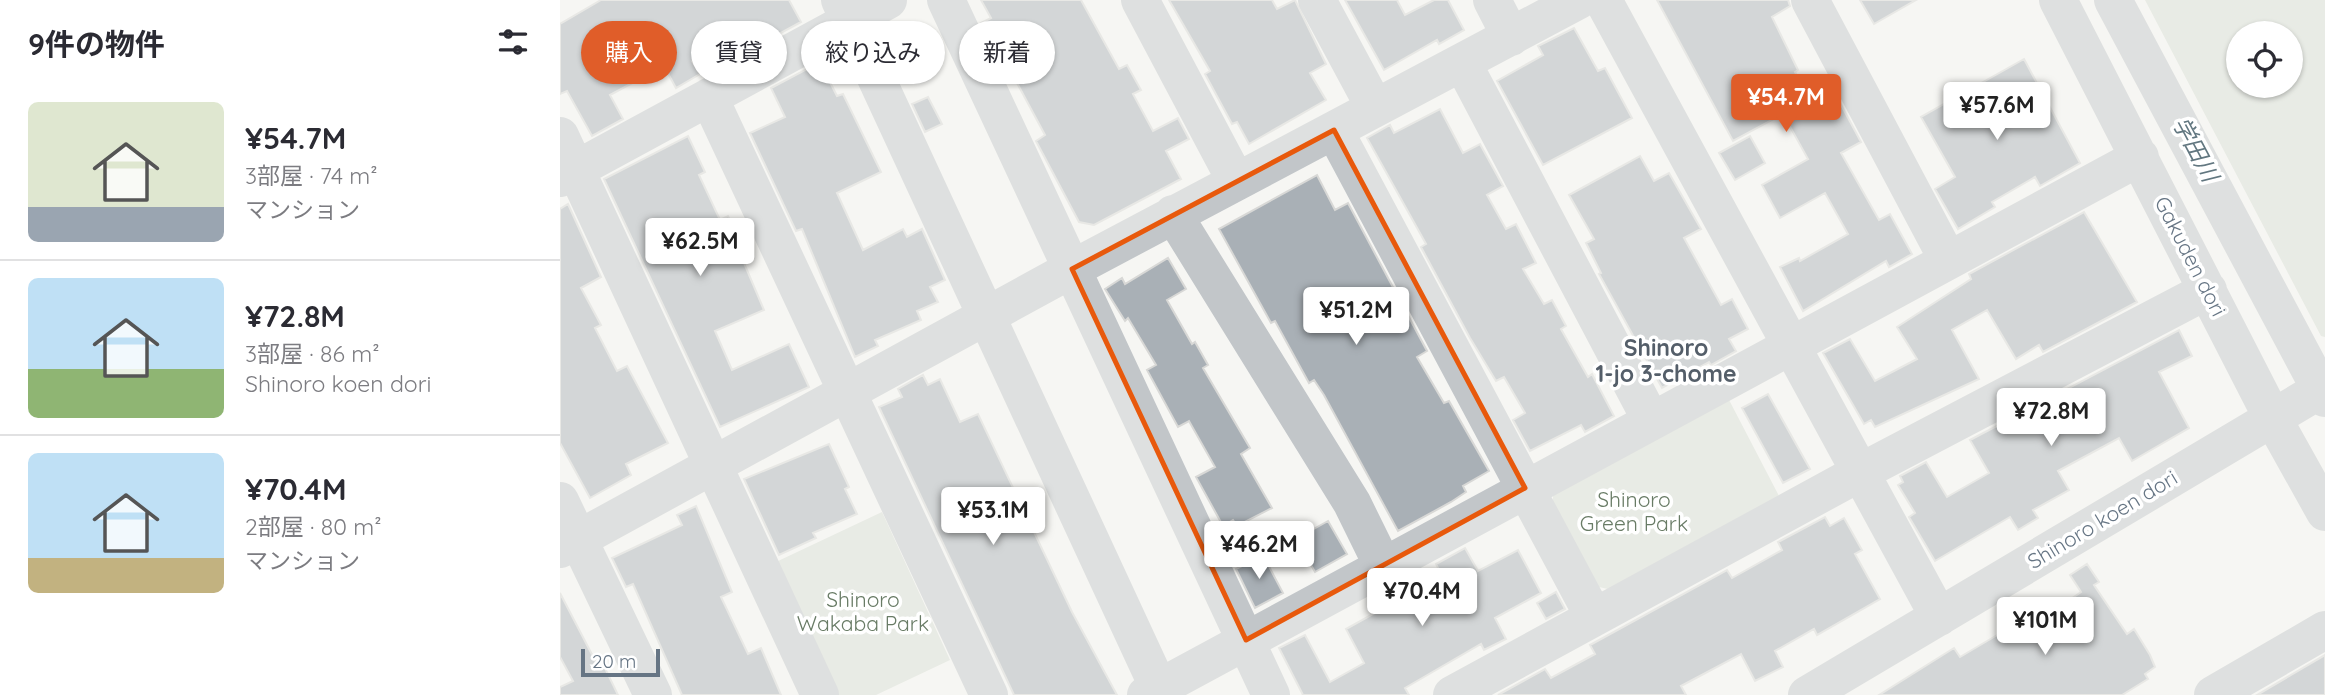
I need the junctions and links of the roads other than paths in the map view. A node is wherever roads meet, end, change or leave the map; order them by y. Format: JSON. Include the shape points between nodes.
{"nodes":[{"id":1,"x":888,"y":0,"type":"edge"},
{"id":2,"x":946,"y":0,"type":"edge"},
{"id":3,"x":1140,"y":0,"type":"edge"},
{"id":4,"x":1317,"y":0,"type":"edge"},
{"id":5,"x":1492,"y":0,"type":"edge"},
{"id":6,"x":1579,"y":0,"type":"edge"},
{"id":7,"x":1603,"y":0,"type":"edge"},
{"id":8,"x":1810,"y":0,"type":"edge"},
{"id":9,"x":2058,"y":0,"type":"edge"},
{"id":10,"x":2113,"y":0,"type":"edge"},
{"id":11,"x":845,"y":10,"type":"edge"},
{"id":12,"x":1511,"y":37,"type":"junction"},
{"id":13,"x":1462,"y":62,"type":"junction"},
{"id":14,"x":709,"y":97,"type":"junction"},
{"id":15,"x":1375,"y":108,"type":"junction"},
{"id":16,"x":1334,"y":130,"type":"junction"},
{"id":17,"x":2140,"y":157,"type":"junction"},
{"id":18,"x":565,"y":161,"type":"edge"},
{"id":19,"x":1236,"y":181,"type":"junction"},
{"id":20,"x":1173,"y":215,"type":"junction"},
{"id":21,"x":1948,"y":260,"type":"junction"},
{"id":22,"x":1072,"y":269,"type":"junction"},
{"id":23,"x":2208,"y":290,"type":"junction"},
{"id":24,"x":985,"y":316,"type":"junction"},
{"id":25,"x":1789,"y":345,"type":"junction"},
{"id":26,"x":2323,"y":391,"type":"edge"},
{"id":27,"x":846,"y":393,"type":"junction"},
{"id":28,"x":2272,"y":417,"type":"junction"},
{"id":29,"x":1651,"y":420,"type":"junction"},
{"id":30,"x":712,"y":466,"type":"junction"},
{"id":31,"x":1859,"y":473,"type":"junction"},
{"id":32,"x":1525,"y":488,"type":"junction"},
{"id":33,"x":560,"y":501,"type":"edge"},
{"id":34,"x":2325,"y":512,"type":"edge"},
{"id":35,"x":570,"y":544,"type":"edge"},
{"id":36,"x":1383,"y":566,"type":"junction"},
{"id":37,"x":1594,"y":617,"type":"junction"},
{"id":38,"x":1939,"y":617,"type":"junction"},
{"id":39,"x":2325,"y":630,"type":"edge"},
{"id":40,"x":1246,"y":640,"type":"junction"},
{"id":41,"x":1854,"y":683,"type":"edge"},
{"id":42,"x":1155,"y":693,"type":"edge"},
{"id":43,"x":2220,"y":693,"type":"edge"},
{"id":44,"x":653,"y":695,"type":"edge"},
{"id":45,"x":820,"y":695,"type":"edge"},
{"id":46,"x":989,"y":695,"type":"edge"},
{"id":47,"x":1271,"y":695,"type":"edge"},
{"id":48,"x":1452,"y":695,"type":"edge"},
{"id":49,"x":1807,"y":695,"type":"edge"}],
"edges":[{"from":1,"to":11,"type":"street"},
{"from":2,"to":22,"type":"street"},
{"from":3,"to":19,"type":"street"},
{"from":4,"to":15,"type":"street"},
{"from":5,"to":12,"type":"street"},
{"from":6,"to":12,"type":"street"},
{"from":7,"to":25,"type":"street"},
{"from":8,"to":21,"type":"street"},
{"from":9,"to":17,"type":"street","name":"Gakuden dori"},
{"from":10,"to":26,"type":"street"},
{"from":11,"to":14,"type":"street"},
{"from":11,"to":24,"type":"street"},
{"from":12,"to":13,"type":"street"},
{"from":13,"to":15,"type":"street"},
{"from":13,"to":29,"type":"street"},
{"from":14,"to":18,"type":"street"},
{"from":14,"to":27,"type":"street"},
{"from":15,"to":16,"type":"street"},
{"from":16,"to":19,"type":"street"},
{"from":16,"to":32,"type":"street"},
{"from":17,"to":21,"type":"street"},
{"from":17,"to":23,"type":"street","name":"Gakuden dori"},
{"from":18,"to":30,"type":"street"},
{"from":19,"to":20,"type":"street"},
{"from":20,"to":22,"type":"street"},
{"from":20,"to":36,"type":"street","via":[[1352,503]]},
{"from":21,"to":25,"type":"street"},
{"from":22,"to":24,"type":"street"},
{"from":22,"to":40,"type":"street"},
{"from":23,"to":28,"type":"street","name":"Gakuden dori"},
{"from":23,"to":31,"type":"street"},
{"from":24,"to":27,"type":"street"},
{"from":24,"to":42,"type":"street"},
{"from":25,"to":29,"type":"street"},
{"from":25,"to":31,"type":"street"},
{"from":26,"to":28,"type":"street","name":"Shinoro koen dori"},
{"from":27,"to":30,"type":"street"},
{"from":27,"to":46,"type":"street"},
{"from":28,"to":34,"type":"street","name":"Gakuden dori"},
{"from":28,"to":38,"type":"street","name":"Shinoro koen dori"},
{"from":29,"to":32,"type":"street"},
{"from":30,"to":35,"type":"street"},
{"from":30,"to":45,"type":"street"},
{"from":31,"to":37,"type":"street"},
{"from":31,"to":38,"type":"street"},
{"from":32,"to":36,"type":"street"},
{"from":32,"to":37,"type":"street"},
{"from":33,"to":35,"type":"street"},
{"from":35,"to":44,"type":"street"},
{"from":36,"to":40,"type":"street"},
{"from":37,"to":48,"type":"street"},
{"from":38,"to":41,"type":"street","name":"Shinoro koen dori"},
{"from":39,"to":43,"type":"street"},
{"from":40,"to":42,"type":"street"},
{"from":40,"to":47,"type":"street"},
{"from":41,"to":49,"type":"street","name":"Shinoro koen dori"}]}
